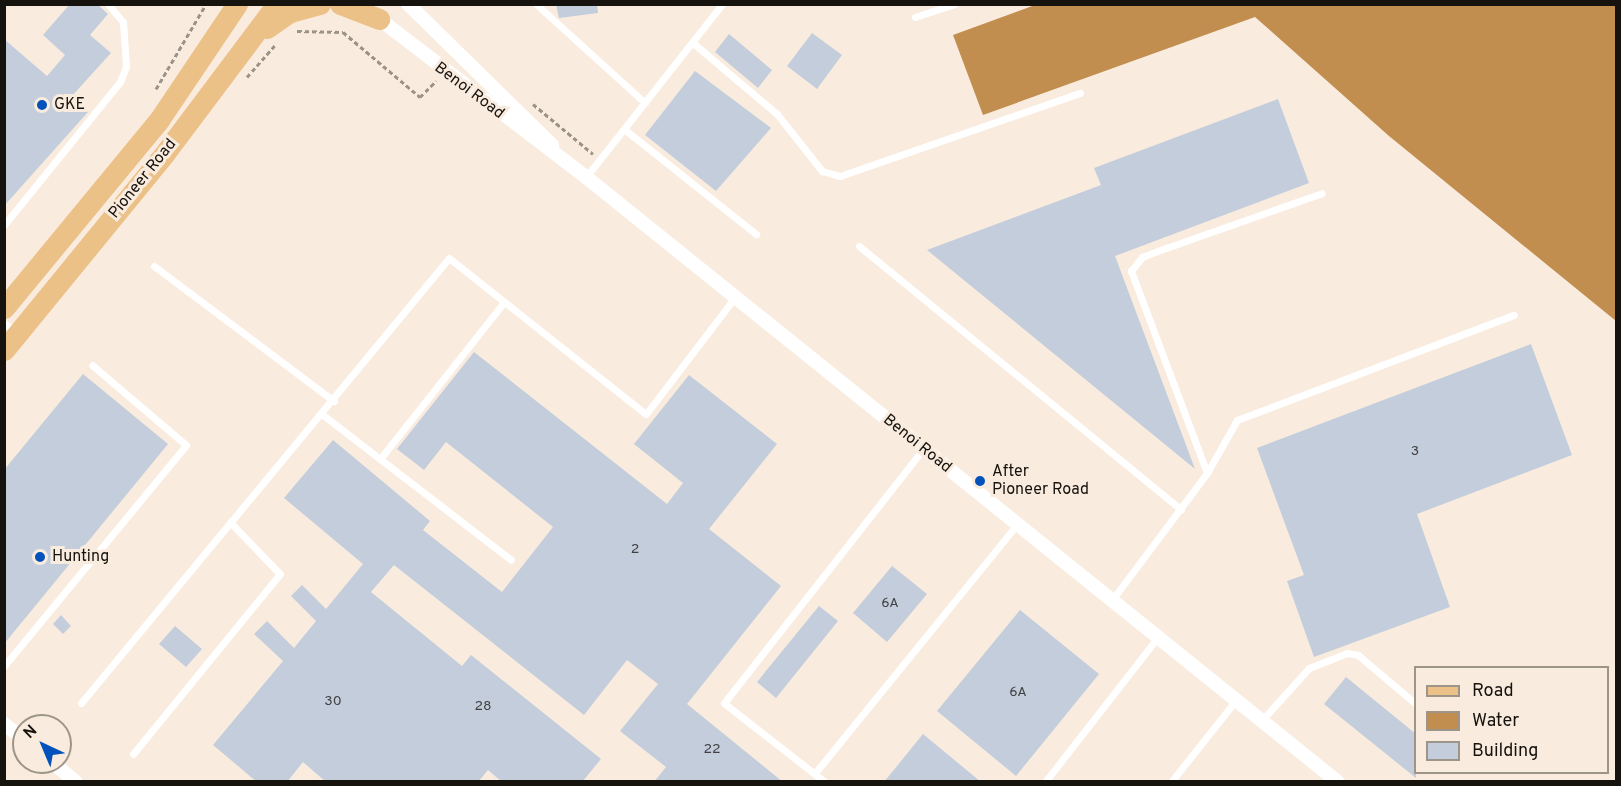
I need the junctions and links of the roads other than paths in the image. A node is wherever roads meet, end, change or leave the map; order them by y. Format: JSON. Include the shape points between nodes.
{"nodes":[{"id":1,"x":108,"y":4,"type":"edge"},
{"id":2,"x":277,"y":4,"type":"edge"},
{"id":3,"x":320,"y":4,"type":"edge"},
{"id":4,"x":340,"y":4,"type":"edge"},
{"id":5,"x":361,"y":4,"type":"edge"},
{"id":6,"x":408,"y":4,"type":"edge"},
{"id":7,"x":536,"y":4,"type":"edge"},
{"id":8,"x":722,"y":4,"type":"edge"},
{"id":9,"x":954,"y":4,"type":"edge"},
{"id":10,"x":231,"y":10,"type":"edge"},
{"id":11,"x":915,"y":17,"type":"dead end"},
{"id":12,"x":379,"y":19,"type":"junction"},
{"id":13,"x":251,"y":42,"type":"junction"},
{"id":14,"x":693,"y":43,"type":"junction"},
{"id":15,"x":1080,"y":93,"type":"dead end"},
{"id":16,"x":645,"y":103,"type":"junction"},
{"id":17,"x":624,"y":129,"type":"junction"},
{"id":18,"x":583,"y":176,"type":"junction"},
{"id":19,"x":1322,"y":193,"type":"dead end"},
{"id":20,"x":4,"y":225,"type":"edge"},
{"id":21,"x":756,"y":234,"type":"dead end"},
{"id":22,"x":859,"y":246,"type":"dead end"},
{"id":23,"x":153,"y":266,"type":"dead end"},
{"id":24,"x":735,"y":297,"type":"junction"},
{"id":25,"x":504,"y":302,"type":"junction"},
{"id":26,"x":4,"y":308,"type":"edge"},
{"id":27,"x":1514,"y":315,"type":"dead end"},
{"id":28,"x":9,"y":336,"type":"edge"},
{"id":29,"x":92,"y":365,"type":"dead end"},
{"id":30,"x":334,"y":401,"type":"junction"},
{"id":31,"x":323,"y":415,"type":"junction"},
{"id":32,"x":923,"y":449,"type":"junction"},
{"id":33,"x":380,"y":459,"type":"junction"},
{"id":34,"x":1207,"y":473,"type":"junction"},
{"id":35,"x":1181,"y":510,"type":"junction"},
{"id":36,"x":230,"y":522,"type":"junction"},
{"id":37,"x":1017,"y":524,"type":"junction"},
{"id":38,"x":511,"y":560,"type":"dead end"},
{"id":39,"x":1112,"y":600,"type":"junction"},
{"id":40,"x":1158,"y":637,"type":"junction"},
{"id":41,"x":4,"y":666,"type":"edge"},
{"id":42,"x":1236,"y":700,"type":"junction"},
{"id":43,"x":1414,"y":702,"type":"edge"},
{"id":44,"x":81,"y":703,"type":"dead end"},
{"id":45,"x":1262,"y":720,"type":"junction"},
{"id":46,"x":133,"y":754,"type":"dead end"},
{"id":47,"x":814,"y":773,"type":"junction"},
{"id":48,"x":825,"y":782,"type":"edge"},
{"id":49,"x":1045,"y":782,"type":"edge"},
{"id":50,"x":1171,"y":782,"type":"edge"},
{"id":51,"x":1338,"y":782,"type":"edge"}],
"edges":[{"from":1,"to":20,"type":"lane","via":[[123,22],[126,66],[120,81]]},
{"from":2,"to":13,"type":"main road","name":"Pioneer Road"},
{"from":3,"to":13,"type":"main road","via":[[290,12]]},
{"from":4,"to":12,"type":"main road"},
{"from":5,"to":12,"type":"street","name":"Benoi Road"},
{"from":6,"to":18,"type":"street","name":"Benoi Road"},
{"from":7,"to":16,"type":"lane"},
{"from":8,"to":14,"type":"lane"},
{"from":9,"to":11,"type":"lane"},
{"from":10,"to":26,"type":"main road","name":"Pioneer Road","via":[[159,120]]},
{"from":12,"to":18,"type":"street","name":"Benoi Road","via":[[443,73]]},
{"from":13,"to":28,"type":"main road","name":"Pioneer Road"},
{"from":14,"to":15,"type":"lane","via":[[777,114],[822,171],[840,176]]},
{"from":14,"to":16,"type":"lane"},
{"from":16,"to":17,"type":"lane"},
{"from":17,"to":18,"type":"lane"},
{"from":17,"to":21,"type":"lane"},
{"from":18,"to":24,"type":"street","name":"Benoi Road"},
{"from":19,"to":34,"type":"lane","via":[[1166,248],[1142,258],[1131,271]]},
{"from":22,"to":35,"type":"lane"},
{"from":23,"to":30,"type":"lane"},
{"from":24,"to":25,"type":"lane","via":[[646,414]]},
{"from":24,"to":32,"type":"street","name":"Benoi Road"},
{"from":25,"to":30,"type":"lane","via":[[449,258]]},
{"from":25,"to":33,"type":"lane"},
{"from":27,"to":34,"type":"lane","via":[[1246,413],[1225,435]]},
{"from":29,"to":41,"type":"lane","via":[[186,444]]},
{"from":30,"to":31,"type":"lane"},
{"from":31,"to":33,"type":"lane"},
{"from":31,"to":36,"type":"lane"},
{"from":32,"to":37,"type":"street","name":"Benoi Road"},
{"from":32,"to":47,"type":"lane","via":[[724,703]]},
{"from":33,"to":38,"type":"lane"},
{"from":34,"to":35,"type":"lane"},
{"from":35,"to":39,"type":"lane"},
{"from":36,"to":44,"type":"lane"},
{"from":36,"to":46,"type":"lane","via":[[280,574]]},
{"from":37,"to":39,"type":"street","name":"Benoi Road"},
{"from":37,"to":47,"type":"lane"},
{"from":39,"to":40,"type":"street","name":"Benoi Road"},
{"from":40,"to":42,"type":"street","name":"Benoi Road"},
{"from":40,"to":49,"type":"lane"},
{"from":42,"to":45,"type":"street","name":"Benoi Road"},
{"from":42,"to":50,"type":"lane"},
{"from":43,"to":45,"type":"lane","via":[[1358,655],[1347,653],[1309,668]]},
{"from":45,"to":51,"type":"street","name":"Benoi Road"},
{"from":47,"to":48,"type":"lane"}]}
